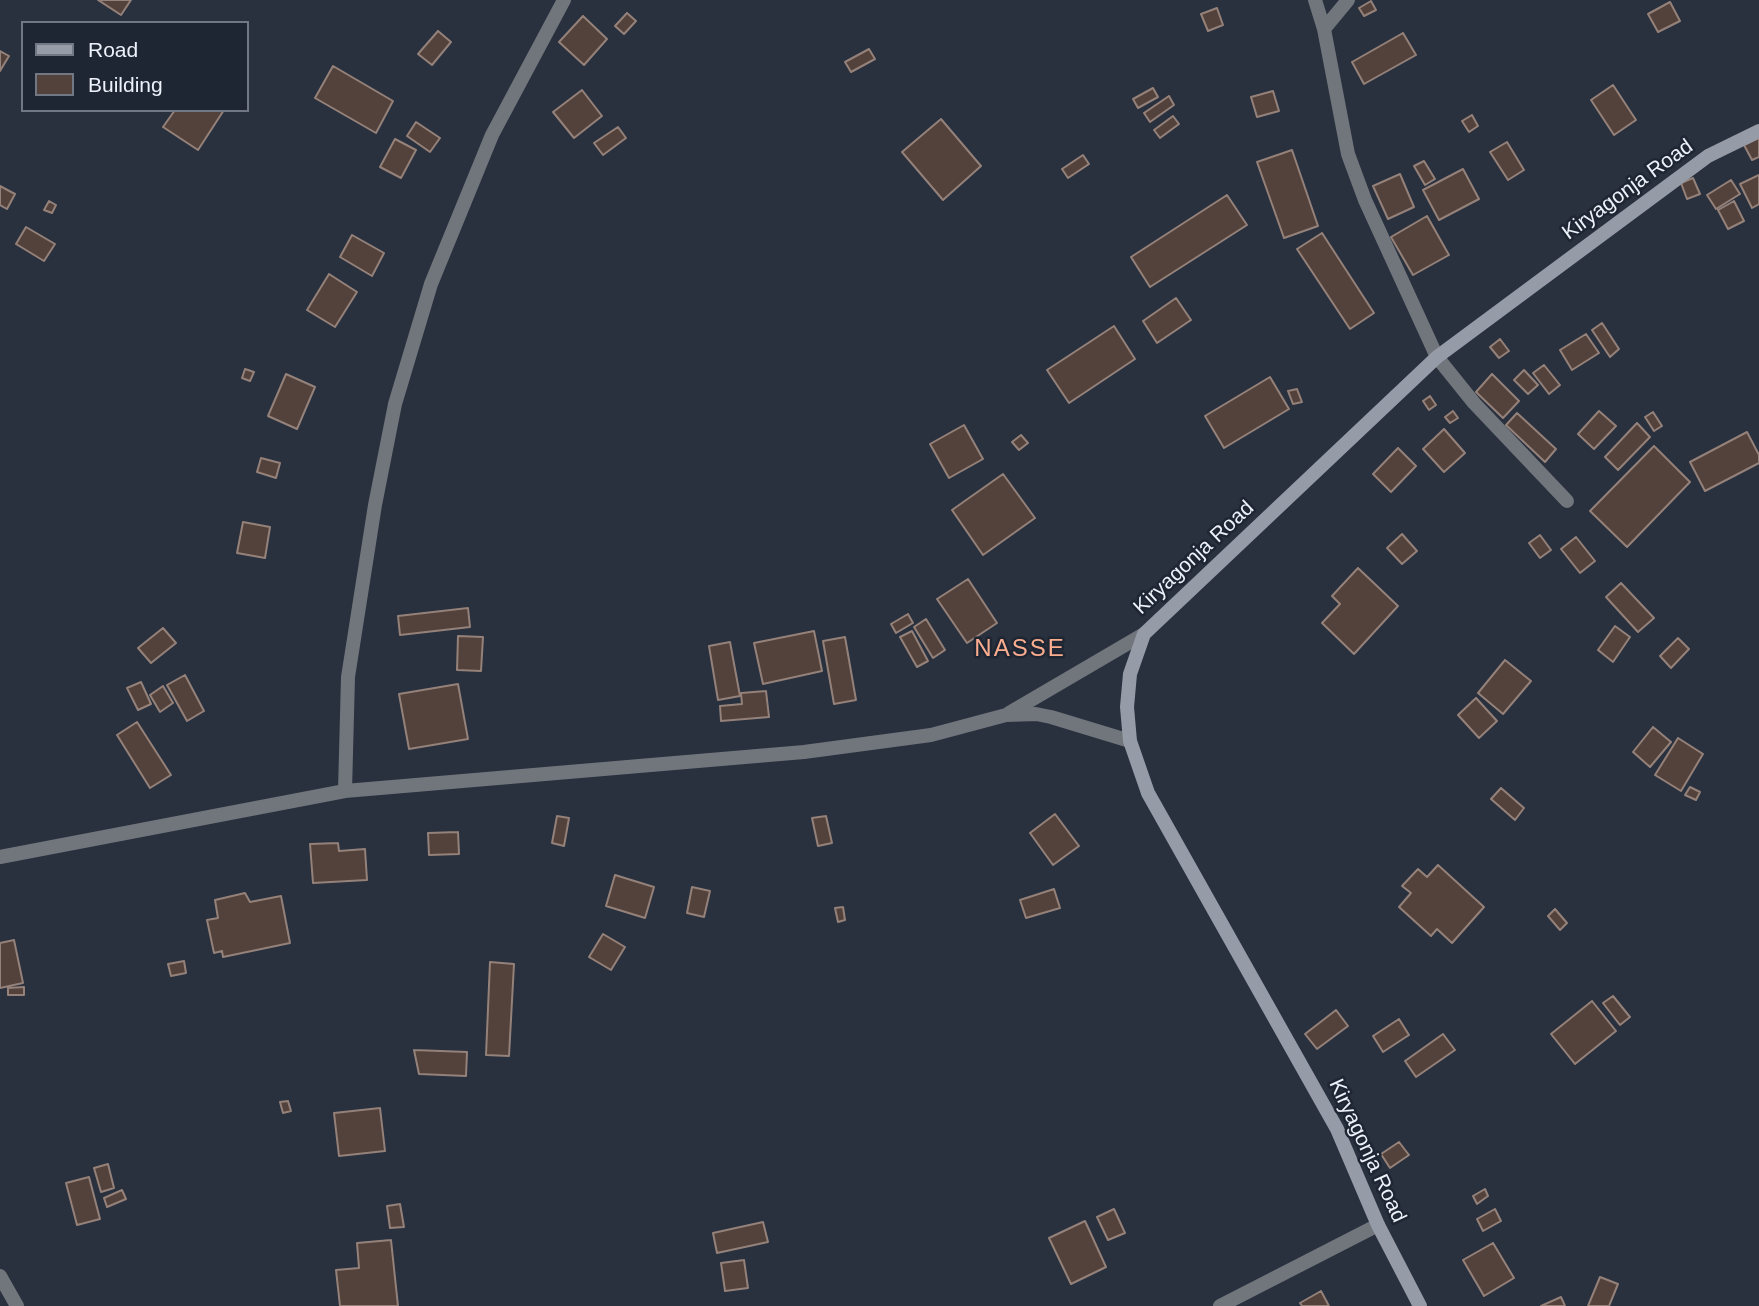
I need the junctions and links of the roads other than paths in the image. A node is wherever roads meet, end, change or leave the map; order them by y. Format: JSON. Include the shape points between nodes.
{"nodes":[{"id":1,"x":564,"y":0,"type":"edge"},
{"id":2,"x":1315,"y":0,"type":"edge"},
{"id":3,"x":1348,"y":0,"type":"edge"},
{"id":4,"x":1324,"y":29,"type":"junction"},
{"id":5,"x":1759,"y":131,"type":"edge"},
{"id":6,"x":1437,"y":358,"type":"junction"},
{"id":7,"x":1567,"y":501,"type":"dead end"},
{"id":8,"x":1143,"y":634,"type":"junction"},
{"id":9,"x":1006,"y":715,"type":"junction"},
{"id":10,"x":1130,"y":741,"type":"junction"},
{"id":11,"x":345,"y":791,"type":"junction"},
{"id":12,"x":0,"y":857,"type":"edge"},
{"id":13,"x":1378,"y":1225,"type":"junction"},
{"id":14,"x":0,"y":1276,"type":"edge"},
{"id":15,"x":17,"y":1306,"type":"edge"},
{"id":16,"x":1220,"y":1306,"type":"edge"},
{"id":17,"x":1420,"y":1306,"type":"edge"}],
"edges":[{"from":1,"to":11,"type":"street","via":[[492,135],[431,284],[395,404],[348,677]]},
{"from":2,"to":4,"type":"street"},
{"from":3,"to":4,"type":"street"},
{"from":4,"to":6,"type":"street","via":[[1348,154]]},
{"from":5,"to":6,"type":"street","name":"Kiryagonja Road","via":[[1708,156]]},
{"from":6,"to":7,"type":"street"},
{"from":6,"to":8,"type":"street","name":"Kiryagonja Road"},
{"from":8,"to":9,"type":"street"},
{"from":8,"to":10,"type":"street","name":"Kiryagonja Road","via":[[1130,674]]},
{"from":9,"to":10,"type":"street","via":[[1051,716]]},
{"from":9,"to":11,"type":"street","via":[[930,735],[804,752]]},
{"from":10,"to":13,"type":"street","name":"Kiryagonja Road","via":[[1148,793],[1337,1129]]},
{"from":11,"to":12,"type":"street"},
{"from":13,"to":16,"type":"street"},
{"from":13,"to":17,"type":"street","name":"Kiryagonja Road"},
{"from":14,"to":15,"type":"street"}]}
